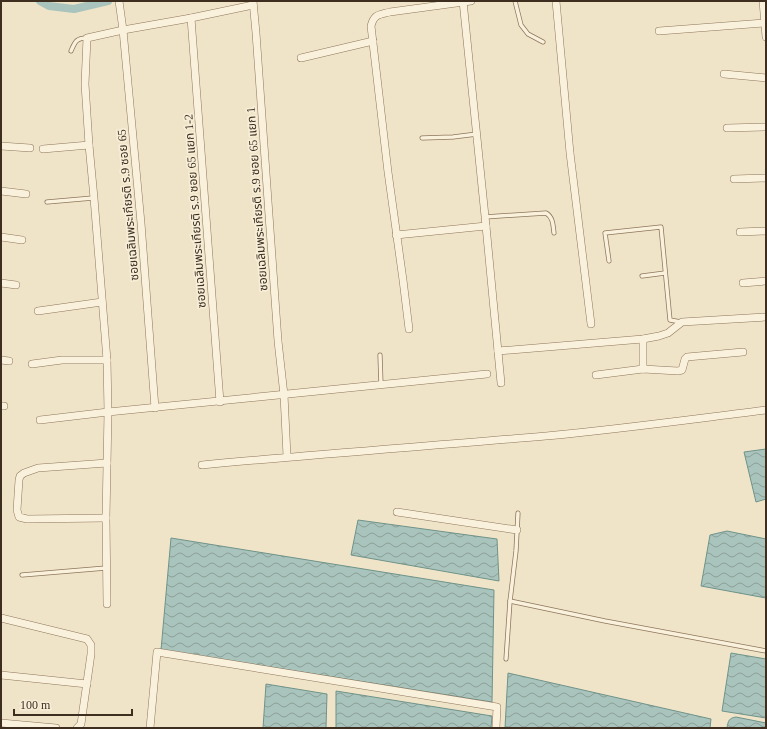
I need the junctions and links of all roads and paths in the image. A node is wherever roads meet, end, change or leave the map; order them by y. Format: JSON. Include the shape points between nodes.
{"nodes":[{"id":1,"x":471,"y":1,"type":"edge"},
{"id":2,"x":515,"y":1,"type":"edge"},
{"id":3,"x":556,"y":1,"type":"edge"},
{"id":4,"x":763,"y":1,"type":"edge"},
{"id":5,"x":463,"y":2,"type":"edge"},
{"id":6,"x":119,"y":3,"type":"edge"},
{"id":7,"x":253,"y":3,"type":"edge"},
{"id":8,"x":192,"y":18,"type":"junction"},
{"id":9,"x":764,"y":23,"type":"junction"},
{"id":10,"x":123,"y":30,"type":"junction"},
{"id":11,"x":659,"y":31,"type":"dead end"},
{"id":12,"x":766,"y":37,"type":"edge"},
{"id":13,"x":87,"y":38,"type":"junction"},
{"id":14,"x":373,"y":41,"type":"junction"},
{"id":15,"x":543,"y":42,"type":"dead end"},
{"id":16,"x":71,"y":50,"type":"dead end"},
{"id":17,"x":301,"y":58,"type":"dead end"},
{"id":18,"x":724,"y":74,"type":"dead end"},
{"id":19,"x":766,"y":78,"type":"edge"},
{"id":20,"x":766,"y":127,"type":"edge"},
{"id":21,"x":727,"y":128,"type":"dead end"},
{"id":22,"x":477,"y":134,"type":"junction"},
{"id":23,"x":422,"y":138,"type":"dead end"},
{"id":24,"x":1,"y":146,"type":"edge"},
{"id":25,"x":89,"y":146,"type":"junction"},
{"id":26,"x":30,"y":148,"type":"dead end"},
{"id":27,"x":43,"y":149,"type":"dead end"},
{"id":28,"x":766,"y":178,"type":"edge"},
{"id":29,"x":734,"y":179,"type":"dead end"},
{"id":30,"x":1,"y":191,"type":"edge"},
{"id":31,"x":26,"y":194,"type":"dead end"},
{"id":32,"x":94,"y":198,"type":"junction"},
{"id":33,"x":47,"y":202,"type":"dead end"},
{"id":34,"x":485,"y":217,"type":"junction"},
{"id":35,"x":486,"y":226,"type":"junction"},
{"id":36,"x":766,"y":231,"type":"edge"},
{"id":37,"x":740,"y":232,"type":"dead end"},
{"id":38,"x":554,"y":233,"type":"dead end"},
{"id":39,"x":396,"y":235,"type":"junction"},
{"id":40,"x":1,"y":237,"type":"edge"},
{"id":41,"x":22,"y":240,"type":"dead end"},
{"id":42,"x":609,"y":261,"type":"dead end"},
{"id":43,"x":665,"y":273,"type":"junction"},
{"id":44,"x":642,"y":276,"type":"dead end"},
{"id":45,"x":766,"y":281,"type":"edge"},
{"id":46,"x":743,"y":283,"type":"dead end"},
{"id":47,"x":1,"y":284,"type":"edge"},
{"id":48,"x":16,"y":285,"type":"dead end"},
{"id":49,"x":102,"y":302,"type":"junction"},
{"id":50,"x":38,"y":311,"type":"dead end"},
{"id":51,"x":766,"y":317,"type":"edge"},
{"id":52,"x":682,"y":322,"type":"junction"},
{"id":53,"x":591,"y":324,"type":"dead end"},
{"id":54,"x":409,"y":329,"type":"dead end"},
{"id":55,"x":643,"y":339,"type":"junction"},
{"id":56,"x":498,"y":351,"type":"junction"},
{"id":57,"x":743,"y":352,"type":"dead end"},
{"id":58,"x":380,"y":355,"type":"dead end"},
{"id":59,"x":106,"y":360,"type":"junction"},
{"id":60,"x":32,"y":364,"type":"dead end"},
{"id":61,"x":643,"y":369,"type":"junction"},
{"id":62,"x":486,"y":374,"type":"dead end"},
{"id":63,"x":596,"y":375,"type":"dead end"},
{"id":64,"x":501,"y":383,"type":"dead end"},
{"id":65,"x":381,"y":385,"type":"junction"},
{"id":66,"x":284,"y":395,"type":"junction"},
{"id":67,"x":220,"y":402,"type":"junction"},
{"id":68,"x":155,"y":408,"type":"junction"},
{"id":69,"x":766,"y":410,"type":"edge"},
{"id":70,"x":108,"y":412,"type":"junction"},
{"id":71,"x":40,"y":420,"type":"dead end"},
{"id":72,"x":287,"y":456,"type":"junction"},
{"id":73,"x":108,"y":463,"type":"junction"},
{"id":74,"x":202,"y":465,"type":"dead end"},
{"id":75,"x":397,"y":512,"type":"dead end"},
{"id":76,"x":518,"y":513,"type":"dead end"},
{"id":77,"x":106,"y":518,"type":"junction"},
{"id":78,"x":517,"y":530,"type":"junction"},
{"id":79,"x":107,"y":568,"type":"junction"},
{"id":80,"x":22,"y":575,"type":"dead end"},
{"id":81,"x":510,"y":602,"type":"junction"},
{"id":82,"x":107,"y":604,"type":"dead end"},
{"id":83,"x":1,"y":618,"type":"edge"},
{"id":84,"x":766,"y":651,"type":"edge"},
{"id":85,"x":506,"y":659,"type":"dead end"},
{"id":86,"x":1,"y":675,"type":"edge"},
{"id":87,"x":87,"y":684,"type":"junction"},
{"id":88,"x":1,"y":723,"type":"edge"},
{"id":89,"x":56,"y":728,"type":"edge"},
{"id":90,"x":77,"y":728,"type":"edge"},
{"id":91,"x":150,"y":728,"type":"edge"},
{"id":92,"x":496,"y":728,"type":"edge"}],
"edges":[{"from":1,"to":5,"type":"street"},
{"from":2,"to":15,"type":"lane","via":[[521,25],[528,34]]},
{"from":3,"to":53,"type":"street","via":[[570,153]]},
{"from":4,"to":9,"type":"street"},
{"from":5,"to":14,"type":"street","via":[[378,15],[373,19],[371,26]]},
{"from":5,"to":22,"type":"street"},
{"from":6,"to":10,"type":"street","name":"ซอยเฉลิมพระเกียรติ ร.9 ซอย 65"},
{"from":7,"to":8,"type":"street"},
{"from":7,"to":66,"type":"street","name":"ซอยเฉลิมพระเกียรติ ร.9 ซอย 65 แยก 1"},
{"from":8,"to":10,"type":"street"},
{"from":8,"to":67,"type":"street","name":"ซอยเฉลิมพระเกียรติ ร.9 ซอย 65 แยก 1-2"},
{"from":9,"to":11,"type":"street"},
{"from":9,"to":12,"type":"street"},
{"from":10,"to":13,"type":"street"},
{"from":10,"to":68,"type":"street","name":"ซอยเฉลิมพระเกียรติ ร.9 ซอย 65"},
{"from":13,"to":16,"type":"lane","via":[[78,40]]},
{"from":13,"to":25,"type":"street","via":[[85,84]]},
{"from":14,"to":17,"type":"street"},
{"from":14,"to":39,"type":"street"},
{"from":18,"to":19,"type":"street"},
{"from":20,"to":21,"type":"street"},
{"from":22,"to":23,"type":"lane"},
{"from":22,"to":34,"type":"street"},
{"from":24,"to":26,"type":"street"},
{"from":25,"to":27,"type":"street"},
{"from":25,"to":32,"type":"street"},
{"from":28,"to":29,"type":"street"},
{"from":30,"to":31,"type":"street"},
{"from":32,"to":33,"type":"lane"},
{"from":32,"to":49,"type":"street"},
{"from":34,"to":35,"type":"street"},
{"from":34,"to":38,"type":"lane","via":[[546,213],[553,220]]},
{"from":35,"to":39,"type":"street"},
{"from":35,"to":56,"type":"street"},
{"from":36,"to":37,"type":"street"},
{"from":39,"to":54,"type":"street"},
{"from":40,"to":41,"type":"street"},
{"from":42,"to":43,"type":"lane","via":[[605,233],[661,227]]},
{"from":43,"to":44,"type":"lane"},
{"from":43,"to":52,"type":"lane","via":[[670,320]]},
{"from":45,"to":46,"type":"street"},
{"from":47,"to":48,"type":"street"},
{"from":49,"to":50,"type":"street"},
{"from":49,"to":59,"type":"street"},
{"from":51,"to":52,"type":"street"},
{"from":52,"to":55,"type":"street","via":[[668,333]]},
{"from":55,"to":56,"type":"street"},
{"from":55,"to":61,"type":"street"},
{"from":56,"to":64,"type":"street"},
{"from":57,"to":61,"type":"street","via":[[687,357],[682,370],[678,371]]},
{"from":58,"to":65,"type":"lane"},
{"from":59,"to":60,"type":"street","via":[[62,360]]},
{"from":59,"to":70,"type":"street"},
{"from":61,"to":63,"type":"street"},
{"from":62,"to":65,"type":"street"},
{"from":65,"to":66,"type":"street"},
{"from":66,"to":67,"type":"street"},
{"from":66,"to":72,"type":"street","name":"ซอยเฉลิมพระเกียรติ ร.9 ซอย 65 แยก 1"},
{"from":67,"to":68,"type":"street"},
{"from":68,"to":70,"type":"street"},
{"from":69,"to":72,"type":"street","via":[[547,436]]},
{"from":70,"to":71,"type":"street"},
{"from":70,"to":73,"type":"street"},
{"from":72,"to":74,"type":"street"},
{"from":73,"to":77,"type":"street"},
{"from":73,"to":77,"type":"street","via":[[38,468],[24,473],[19,480],[17,510],[20,517],[27,519]]},
{"from":75,"to":78,"type":"street"},
{"from":76,"to":78,"type":"lane"},
{"from":77,"to":79,"type":"street"},
{"from":78,"to":81,"type":"lane"},
{"from":79,"to":80,"type":"lane"},
{"from":79,"to":82,"type":"street"},
{"from":81,"to":84,"type":"lane"},
{"from":81,"to":85,"type":"lane"},
{"from":83,"to":87,"type":"street","via":[[87,640],[91,645]]},
{"from":86,"to":87,"type":"street"},
{"from":87,"to":90,"type":"street","via":[[81,724]]},
{"from":88,"to":89,"type":"street"},
{"from":91,"to":92,"type":"street","via":[[157,652],[497,707]]}]}
